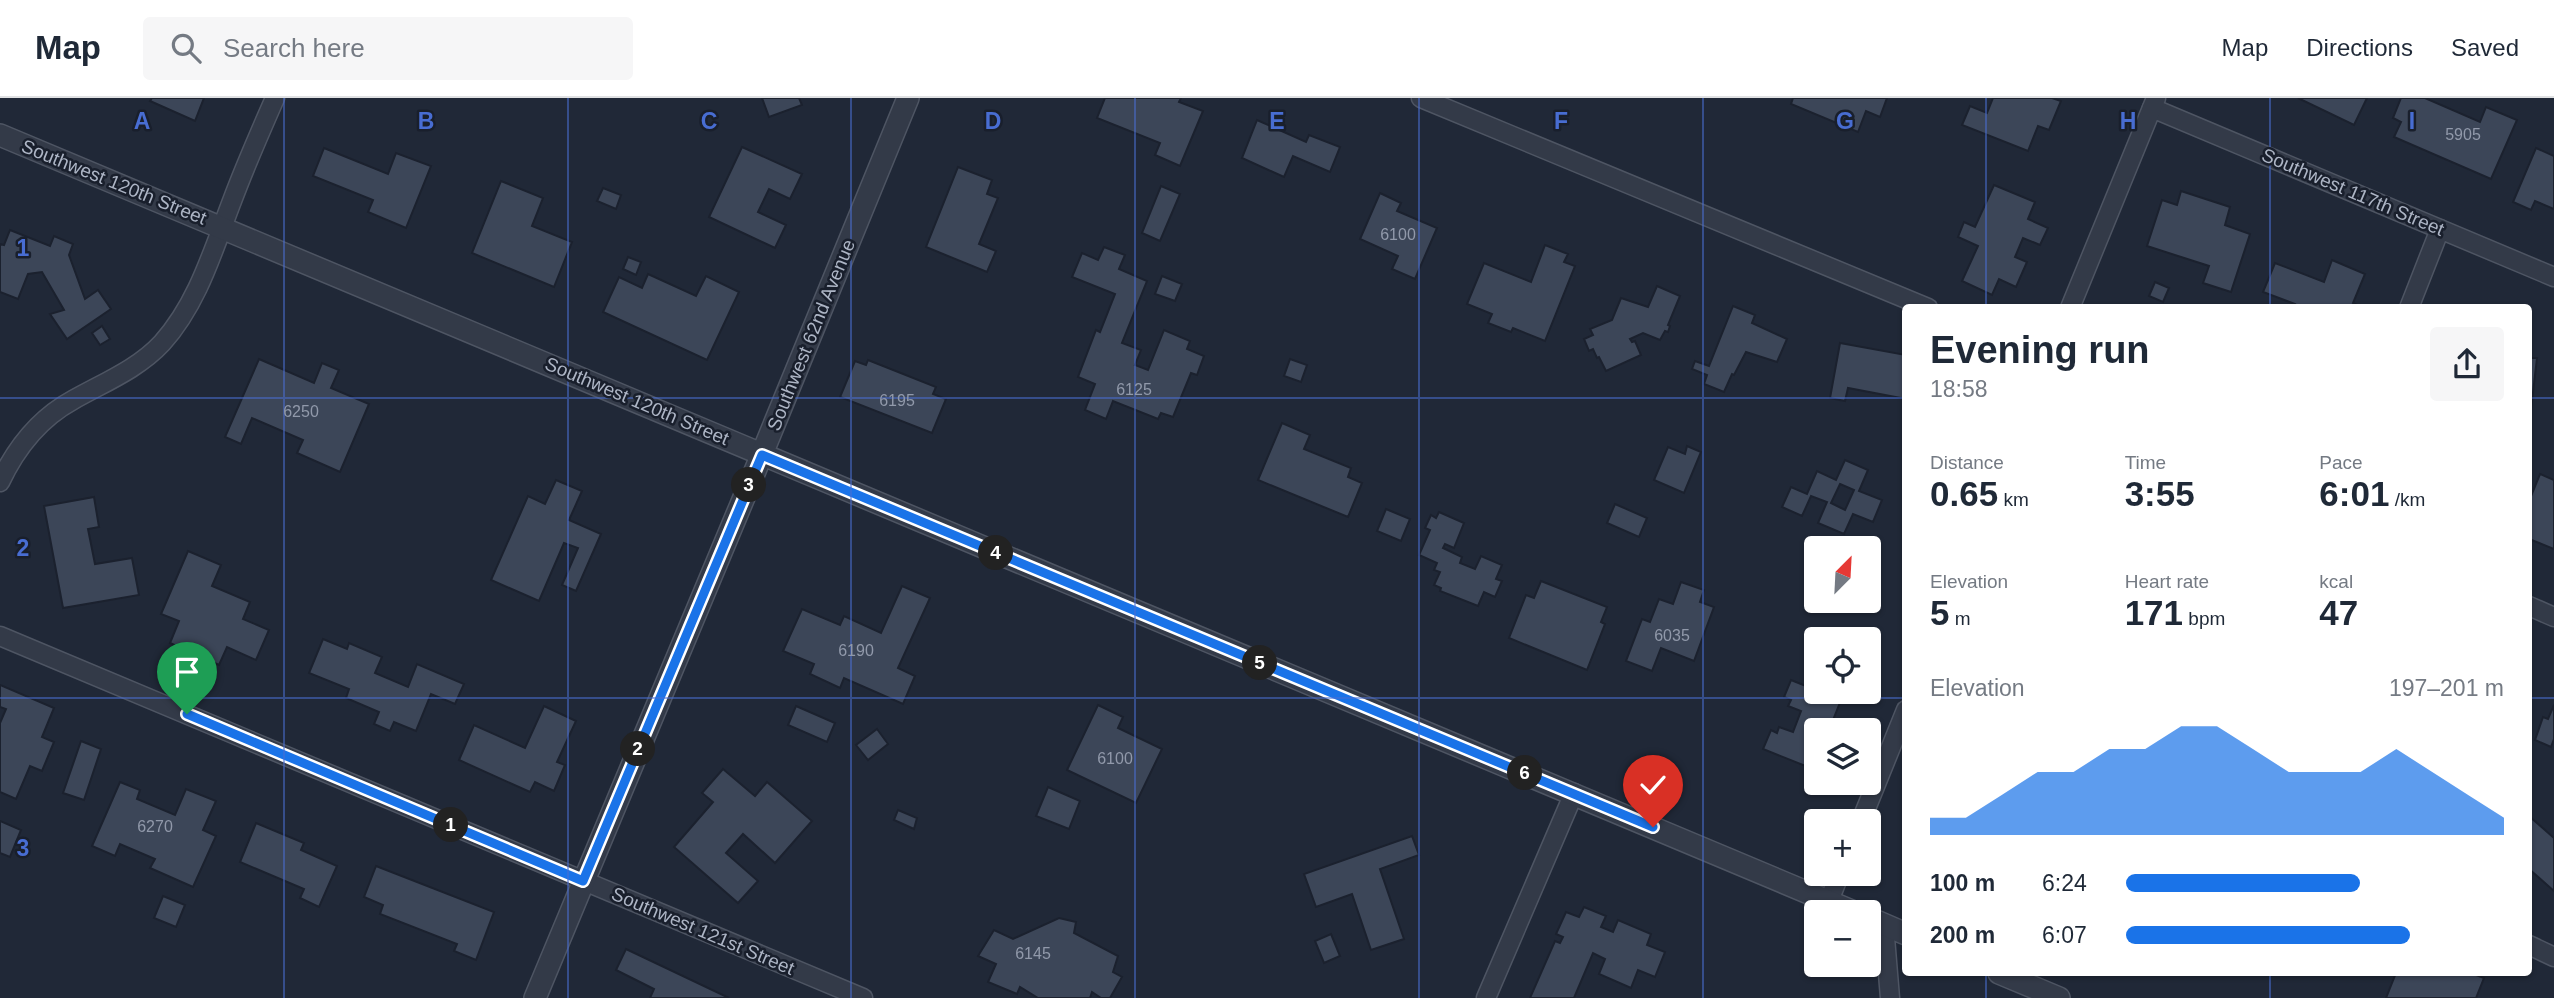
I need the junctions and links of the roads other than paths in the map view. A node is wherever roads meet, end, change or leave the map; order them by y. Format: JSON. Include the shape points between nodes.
{"nodes":[{"id":1,"x":275,"y":98,"type":"edge"},
{"id":2,"x":908,"y":98,"type":"edge"},
{"id":3,"x":1421,"y":98,"type":"edge"},
{"id":4,"x":2154,"y":103,"type":"edge"},
{"id":5,"x":0,"y":135,"type":"edge"},
{"id":6,"x":222,"y":227,"type":"junction"},
{"id":7,"x":2440,"y":229,"type":"junction"},
{"id":8,"x":2554,"y":276,"type":"edge"},
{"id":9,"x":1918,"y":304,"type":"edge"},
{"id":10,"x":2072,"y":304,"type":"edge"},
{"id":11,"x":2411,"y":304,"type":"edge"},
{"id":12,"x":762,"y":455,"type":"junction"},
{"id":13,"x":0,"y":482,"type":"edge"},
{"id":14,"x":2532,"y":607,"type":"edge"},
{"id":15,"x":2554,"y":617,"type":"edge"},
{"id":16,"x":0,"y":636,"type":"edge"},
{"id":17,"x":1902,"y":720,"type":"edge"},
{"id":18,"x":1574,"y":793,"type":"junction"},
{"id":19,"x":1866,"y":809,"type":"edge"},
{"id":20,"x":583,"y":881,"type":"junction"},
{"id":21,"x":1827,"y":900,"type":"edge"},
{"id":22,"x":1881,"y":923,"type":"edge"},
{"id":23,"x":1902,"y":932,"type":"edge"},
{"id":24,"x":1881,"y":945,"type":"edge"},
{"id":25,"x":2532,"y":946,"type":"edge"},
{"id":26,"x":2554,"y":957,"type":"edge"},
{"id":27,"x":2006,"y":976,"type":"edge"},
{"id":28,"x":534,"y":998,"type":"edge"},
{"id":29,"x":863,"y":998,"type":"edge"},
{"id":30,"x":1486,"y":998,"type":"edge"},
{"id":31,"x":1890,"y":998,"type":"edge"},
{"id":32,"x":2059,"y":998,"type":"edge"}],
"edges":[{"from":1,"to":6,"type":"street"},
{"from":2,"to":12,"type":"street","name":"Southwest 62nd Avenue"},
{"from":3,"to":9,"type":"street"},
{"from":4,"to":7,"type":"street","name":"Southwest 117th Street"},
{"from":4,"to":10,"type":"street"},
{"from":5,"to":6,"type":"street","name":"Southwest 120th Street"},
{"from":6,"to":12,"type":"street","name":"Southwest 120th Street"},
{"from":6,"to":13,"type":"street","via":[[197,290],[161,344],[131,368],[41,423],[15,454]]},
{"from":7,"to":8,"type":"street","name":"Southwest 117th Street"},
{"from":7,"to":11,"type":"street"},
{"from":12,"to":18,"type":"street","name":"Southwest 120th Street"},
{"from":12,"to":20,"type":"street","name":"Southwest 62nd Avenue"},
{"from":14,"to":15,"type":"street"},
{"from":16,"to":20,"type":"street","name":"Southwest 121st Street"},
{"from":17,"to":19,"type":"street"},
{"from":18,"to":21,"type":"street","name":"Southwest 120th Street"},
{"from":18,"to":30,"type":"street"},
{"from":20,"to":28,"type":"street","name":"Southwest 62nd Avenue"},
{"from":20,"to":29,"type":"street","name":"Southwest 121st Street"},
{"from":22,"to":23,"type":"street"},
{"from":24,"to":31,"type":"street"},
{"from":25,"to":26,"type":"street"},
{"from":27,"to":32,"type":"street"}]}
